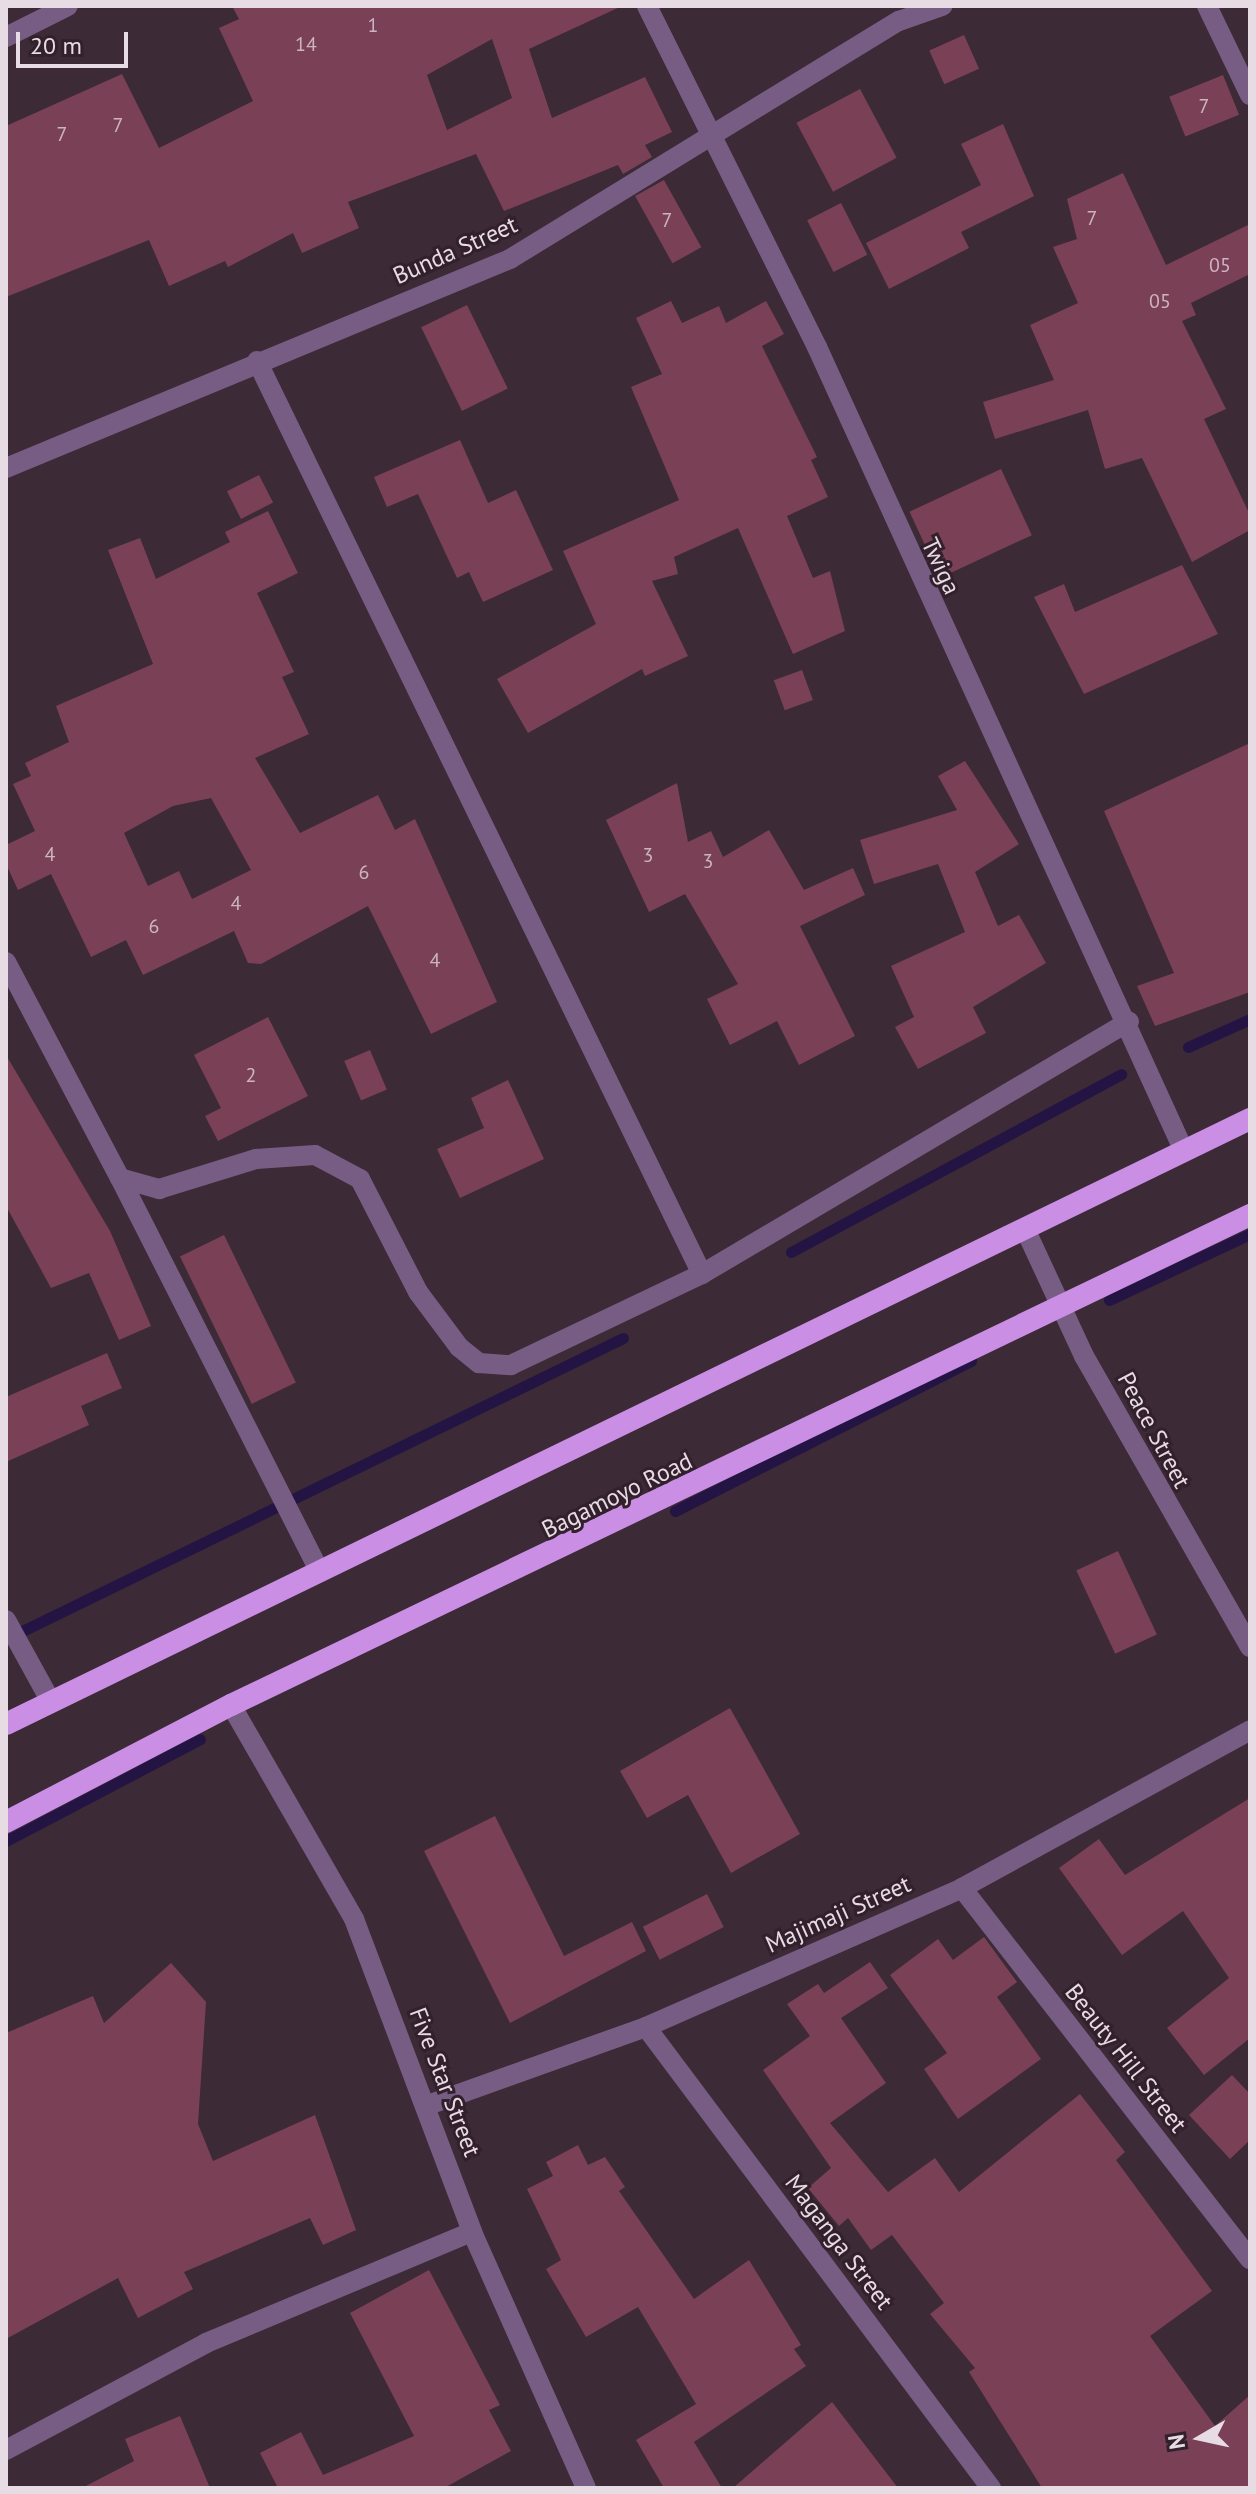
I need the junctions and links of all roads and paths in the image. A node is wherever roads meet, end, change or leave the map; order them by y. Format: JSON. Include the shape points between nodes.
{"nodes":[{"id":1,"x":68,"y":6,"type":"edge"},
{"id":2,"x":647,"y":6,"type":"edge"},
{"id":3,"x":942,"y":6,"type":"edge"},
{"id":4,"x":1207,"y":6,"type":"edge"},
{"id":5,"x":6,"y":37,"type":"edge"},
{"id":6,"x":1250,"y":95,"type":"edge"},
{"id":7,"x":711,"y":134,"type":"junction"},
{"id":8,"x":257,"y":361,"type":"junction"},
{"id":9,"x":6,"y":468,"type":"edge"},
{"id":10,"x":6,"y":962,"type":"edge"},
{"id":11,"x":1129,"y":1021,"type":"junction"},
{"id":12,"x":1250,"y":1119,"type":"edge"},
{"id":13,"x":1183,"y":1149,"type":"junction"},
{"id":14,"x":120,"y":1178,"type":"junction"},
{"id":15,"x":1250,"y":1215,"type":"edge"},
{"id":16,"x":1026,"y":1231,"type":"junction"},
{"id":17,"x":702,"y":1274,"type":"junction"},
{"id":18,"x":1060,"y":1304,"type":"junction"},
{"id":19,"x":320,"y":1572,"type":"junction"},
{"id":20,"x":6,"y":1620,"type":"edge"},
{"id":21,"x":1250,"y":1647,"type":"edge"},
{"id":22,"x":51,"y":1702,"type":"junction"},
{"id":23,"x":231,"y":1705,"type":"junction"},
{"id":24,"x":6,"y":1724,"type":"edge"},
{"id":25,"x":1250,"y":1730,"type":"edge"},
{"id":26,"x":6,"y":1822,"type":"edge"},
{"id":27,"x":962,"y":1888,"type":"junction"},
{"id":28,"x":646,"y":2027,"type":"junction"},
{"id":29,"x":428,"y":2105,"type":"junction"},
{"id":30,"x":472,"y":2232,"type":"junction"},
{"id":31,"x":1250,"y":2259,"type":"edge"},
{"id":32,"x":6,"y":2450,"type":"edge"},
{"id":33,"x":586,"y":2488,"type":"edge"},
{"id":34,"x":991,"y":2488,"type":"edge"}],
"edges":[{"from":1,"to":5,"type":"street"},
{"from":2,"to":7,"type":"street","name":"Twiga"},
{"from":3,"to":7,"type":"street","name":"Bunda Street","via":[[899,21]]},
{"from":4,"to":6,"type":"street"},
{"from":7,"to":8,"type":"street","name":"Bunda Street","via":[[510,259]]},
{"from":7,"to":11,"type":"street","name":"Twiga"},
{"from":8,"to":9,"type":"street","name":"Bunda Street"},
{"from":8,"to":17,"type":"street"},
{"from":10,"to":14,"type":"street"},
{"from":11,"to":13,"type":"street","name":"Twiga"},
{"from":11,"to":17,"type":"street"},
{"from":12,"to":13,"type":"highway"},
{"from":13,"to":16,"type":"highway"},
{"from":14,"to":17,"type":"street","via":[[159,1189],[256,1159],[315,1155],[360,1179],[418,1292],[479,1363],[511,1365]]},
{"from":14,"to":19,"type":"street"},
{"from":15,"to":18,"type":"highway","name":"Bagamoyo Road"},
{"from":16,"to":18,"type":"street","name":"Peace Street"},
{"from":16,"to":19,"type":"highway"},
{"from":18,"to":21,"type":"street","name":"Peace Street","via":[[1178,1530]]},
{"from":18,"to":23,"type":"highway","name":"Bagamoyo Road","via":[[655,1507]]},
{"from":19,"to":22,"type":"highway"},
{"from":20,"to":22,"type":"street"},
{"from":22,"to":24,"type":"highway"},
{"from":23,"to":26,"type":"highway","name":"Bagamoyo Road"},
{"from":23,"to":29,"type":"street","name":"Five Star Street","via":[[354,1919]]},
{"from":25,"to":27,"type":"street","name":"Majimaji Street"},
{"from":27,"to":28,"type":"street","name":"Majimaji Street"},
{"from":27,"to":31,"type":"street","name":"Beauty Hill Street"},
{"from":28,"to":29,"type":"street","name":"Majimaji Street"},
{"from":28,"to":34,"type":"street","name":"Maganga Street"},
{"from":29,"to":30,"type":"street","name":"Five Star Street"},
{"from":30,"to":32,"type":"street","via":[[206,2343]]},
{"from":30,"to":33,"type":"street","name":"Five Star Street"}]}
